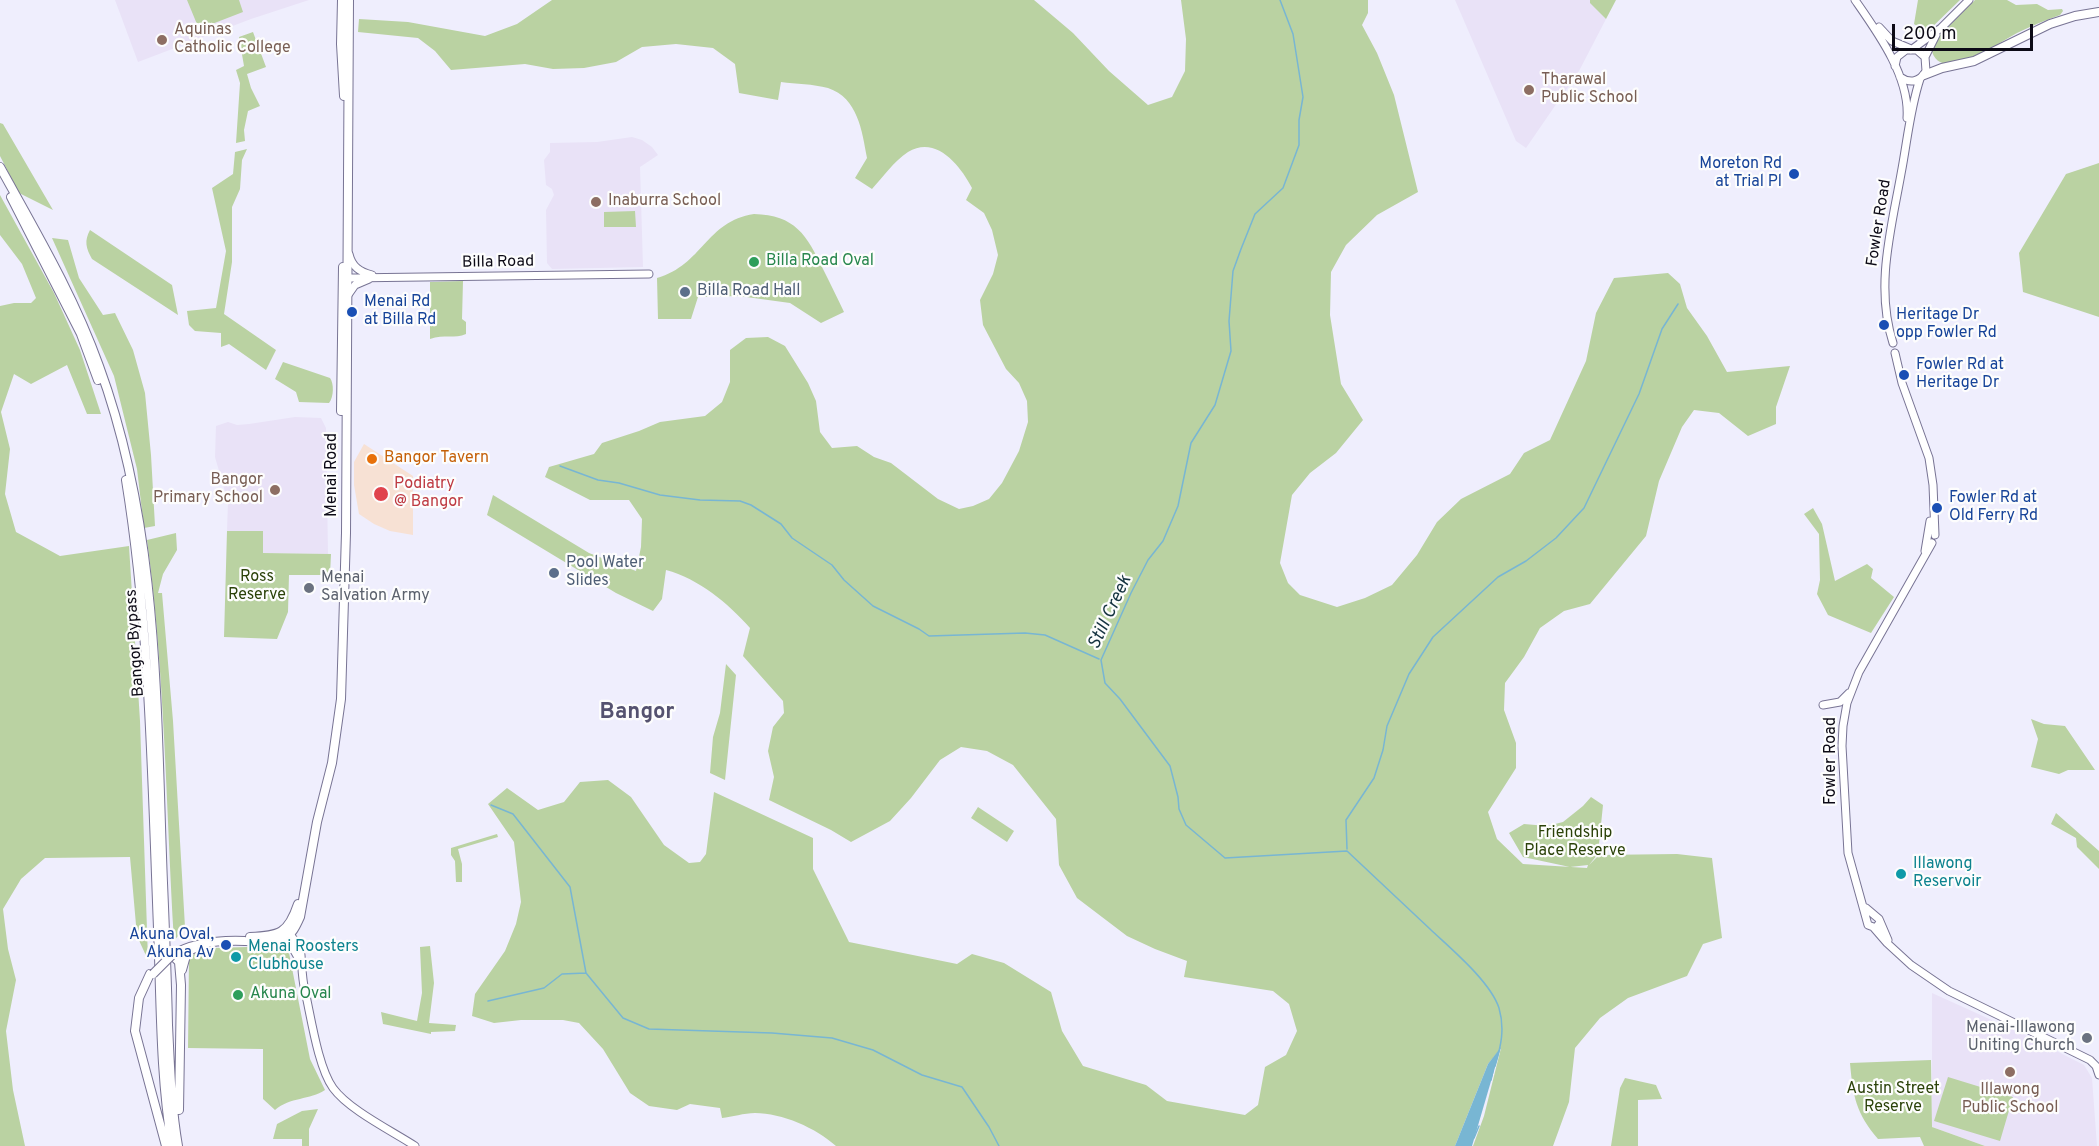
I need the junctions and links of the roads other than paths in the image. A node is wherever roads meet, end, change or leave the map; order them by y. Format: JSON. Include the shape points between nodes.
{"nodes":[{"id":1,"x":342,"y":0,"type":"edge"},
{"id":2,"x":349,"y":0,"type":"edge"},
{"id":3,"x":1855,"y":0,"type":"edge"},
{"id":4,"x":1860,"y":0,"type":"edge"},
{"id":5,"x":1969,"y":0,"type":"edge"},
{"id":6,"x":2099,"y":12,"type":"edge"},
{"id":7,"x":345,"y":18,"type":"junction"},
{"id":8,"x":1941,"y":28,"type":"junction"},
{"id":9,"x":1911,"y":50,"type":"junction"},
{"id":10,"x":1925,"y":57,"type":"junction"},
{"id":11,"x":1896,"y":69,"type":"junction"},
{"id":12,"x":1900,"y":77,"type":"junction"},
{"id":13,"x":1922,"y":77,"type":"junction"},
{"id":14,"x":1906,"y":143,"type":"junction"},
{"id":15,"x":0,"y":166,"type":"edge"},
{"id":16,"x":0,"y":178,"type":"edge"},
{"id":17,"x":348,"y":240,"type":"junction"},
{"id":18,"x":343,"y":259,"type":"junction"},
{"id":19,"x":649,"y":274,"type":"dead end"},
{"id":20,"x":383,"y":277,"type":"junction"},
{"id":21,"x":348,"y":278,"type":"junction"},
{"id":22,"x":345,"y":298,"type":"junction"},
{"id":23,"x":1933,"y":509,"type":"junction"},
{"id":24,"x":137,"y":531,"type":"junction"},
{"id":25,"x":1935,"y":534,"type":"junction"},
{"id":26,"x":1926,"y":537,"type":"junction"},
{"id":27,"x":1932,"y":543,"type":"junction"},
{"id":28,"x":141,"y":553,"type":"junction"},
{"id":29,"x":1921,"y":562,"type":"junction"},
{"id":30,"x":1851,"y":691,"type":"junction"},
{"id":31,"x":1823,"y":705,"type":"dead end"},
{"id":32,"x":1863,"y":903,"type":"junction"},
{"id":33,"x":1877,"y":922,"type":"junction"},
{"id":34,"x":286,"y":933,"type":"junction"},
{"id":35,"x":205,"y":943,"type":"junction"},
{"id":36,"x":172,"y":955,"type":"junction"},
{"id":37,"x":150,"y":972,"type":"joint"},
{"id":38,"x":181,"y":985,"type":"junction"},
{"id":39,"x":2099,"y":1075,"type":"edge"},
{"id":40,"x":166,"y":1146,"type":"edge"},
{"id":41,"x":172,"y":1146,"type":"edge"},
{"id":42,"x":180,"y":1146,"type":"edge"},
{"id":43,"x":415,"y":1146,"type":"edge"}],
"edges":[{"from":1,"to":7,"type":"main road","name":"Menai Road"},
{"from":2,"to":7,"type":"main road","name":"Menai Road"},
{"from":3,"to":11,"type":"street","via":[[1881,37]]},
{"from":4,"to":9,"type":"street","via":[[1886,36]]},
{"from":5,"to":8,"type":"street"},
{"from":6,"to":13,"type":"main road","via":[[2050,24],[1974,61]]},
{"from":7,"to":17,"type":"main road","name":"Menai Road"},
{"from":7,"to":18,"type":"main road","name":"Menai Road"},
{"from":8,"to":9,"type":"street"},
{"from":8,"to":10,"type":"street"},
{"from":9,"to":10,"type":"street"},
{"from":9,"to":11,"type":"street","via":[[1900,54]]},
{"from":10,"to":13,"type":"street","via":[[1927,66]]},
{"from":11,"to":12,"type":"street"},
{"from":12,"to":13,"type":"street","via":[[1909,81]]},
{"from":12,"to":14,"type":"street","name":"Fowler Road","via":[[1908,98]]},
{"from":13,"to":14,"type":"street","name":"Fowler Road"},
{"from":14,"to":23,"type":"street","name":"Fowler Road","via":[[1886,262],[1887,314],[1893,343],[1899,348],[1895,353],[1902,383],[1929,458]]},
{"from":15,"to":24,"type":"main road","name":"Bangor Bypass","via":[[80,316],[100,368],[118,425]]},
{"from":16,"to":24,"type":"main road","name":"Bangor Bypass","via":[[81,334],[125,474]]},
{"from":17,"to":20,"type":"street","via":[[356,268]]},
{"from":17,"to":21,"type":"main road","name":"Menai Road"},
{"from":18,"to":21,"type":"main road","name":"Menai Road"},
{"from":18,"to":22,"type":"main road","name":"Menai Road"},
{"from":19,"to":20,"type":"street","name":"Billa Road"},
{"from":20,"to":21,"type":"street","name":"Billa Road"},
{"from":20,"to":22,"type":"street","via":[[355,285]]},
{"from":21,"to":22,"type":"main road","name":"Menai Road","via":[[344,284]]},
{"from":22,"to":34,"type":"main road","name":"Menai Road","via":[[342,673],[336,740],[300,917]]},
{"from":23,"to":25,"type":"street","name":"Fowler Road"},
{"from":23,"to":26,"type":"street","name":"Fowler Road"},
{"from":24,"to":28,"type":"main road","name":"Bangor Bypass"},
{"from":25,"to":26,"type":"street"},
{"from":25,"to":27,"type":"street"},
{"from":26,"to":27,"type":"street"},
{"from":26,"to":29,"type":"street","name":"Fowler Road"},
{"from":27,"to":29,"type":"street","name":"Fowler Road"},
{"from":28,"to":41,"type":"main road","name":"Bangor Bypass","via":[[163,1055]]},
{"from":28,"to":42,"type":"main road","name":"Bangor Bypass","via":[[153,653],[170,1071]]},
{"from":29,"to":30,"type":"street","name":"Fowler Road"},
{"from":30,"to":31,"type":"street","via":[[1840,702]]},
{"from":30,"to":32,"type":"street","name":"Fowler Road","via":[[1842,735],[1846,830],[1851,867]]},
{"from":32,"to":33,"type":"street","name":"Fowler Road"},
{"from":32,"to":33,"type":"street","name":"Fowler Road","via":[[1868,920],[1871,917]]},
{"from":33,"to":39,"type":"street","name":"Fowler Road","via":[[1893,947],[1917,970],[1948,991],[2090,1060]]},
{"from":34,"to":35,"type":"main road","via":[[271,942]]},
{"from":34,"to":36,"type":"main road","via":[[208,938],[189,943]]},
{"from":34,"to":43,"type":"street","via":[[300,952],[304,989],[330,1083],[345,1101]]},
{"from":35,"to":36,"type":"main road"},
{"from":35,"to":38,"type":"main road","via":[[186,954]]},
{"from":36,"to":37,"type":"main road","bridge":true},
{"from":36,"to":38,"type":"main road","via":[[179,963]]},
{"from":37,"to":40,"type":"main road","via":[[136,1008],[135,1031]]},
{"from":38,"to":42,"type":"main road"}]}
